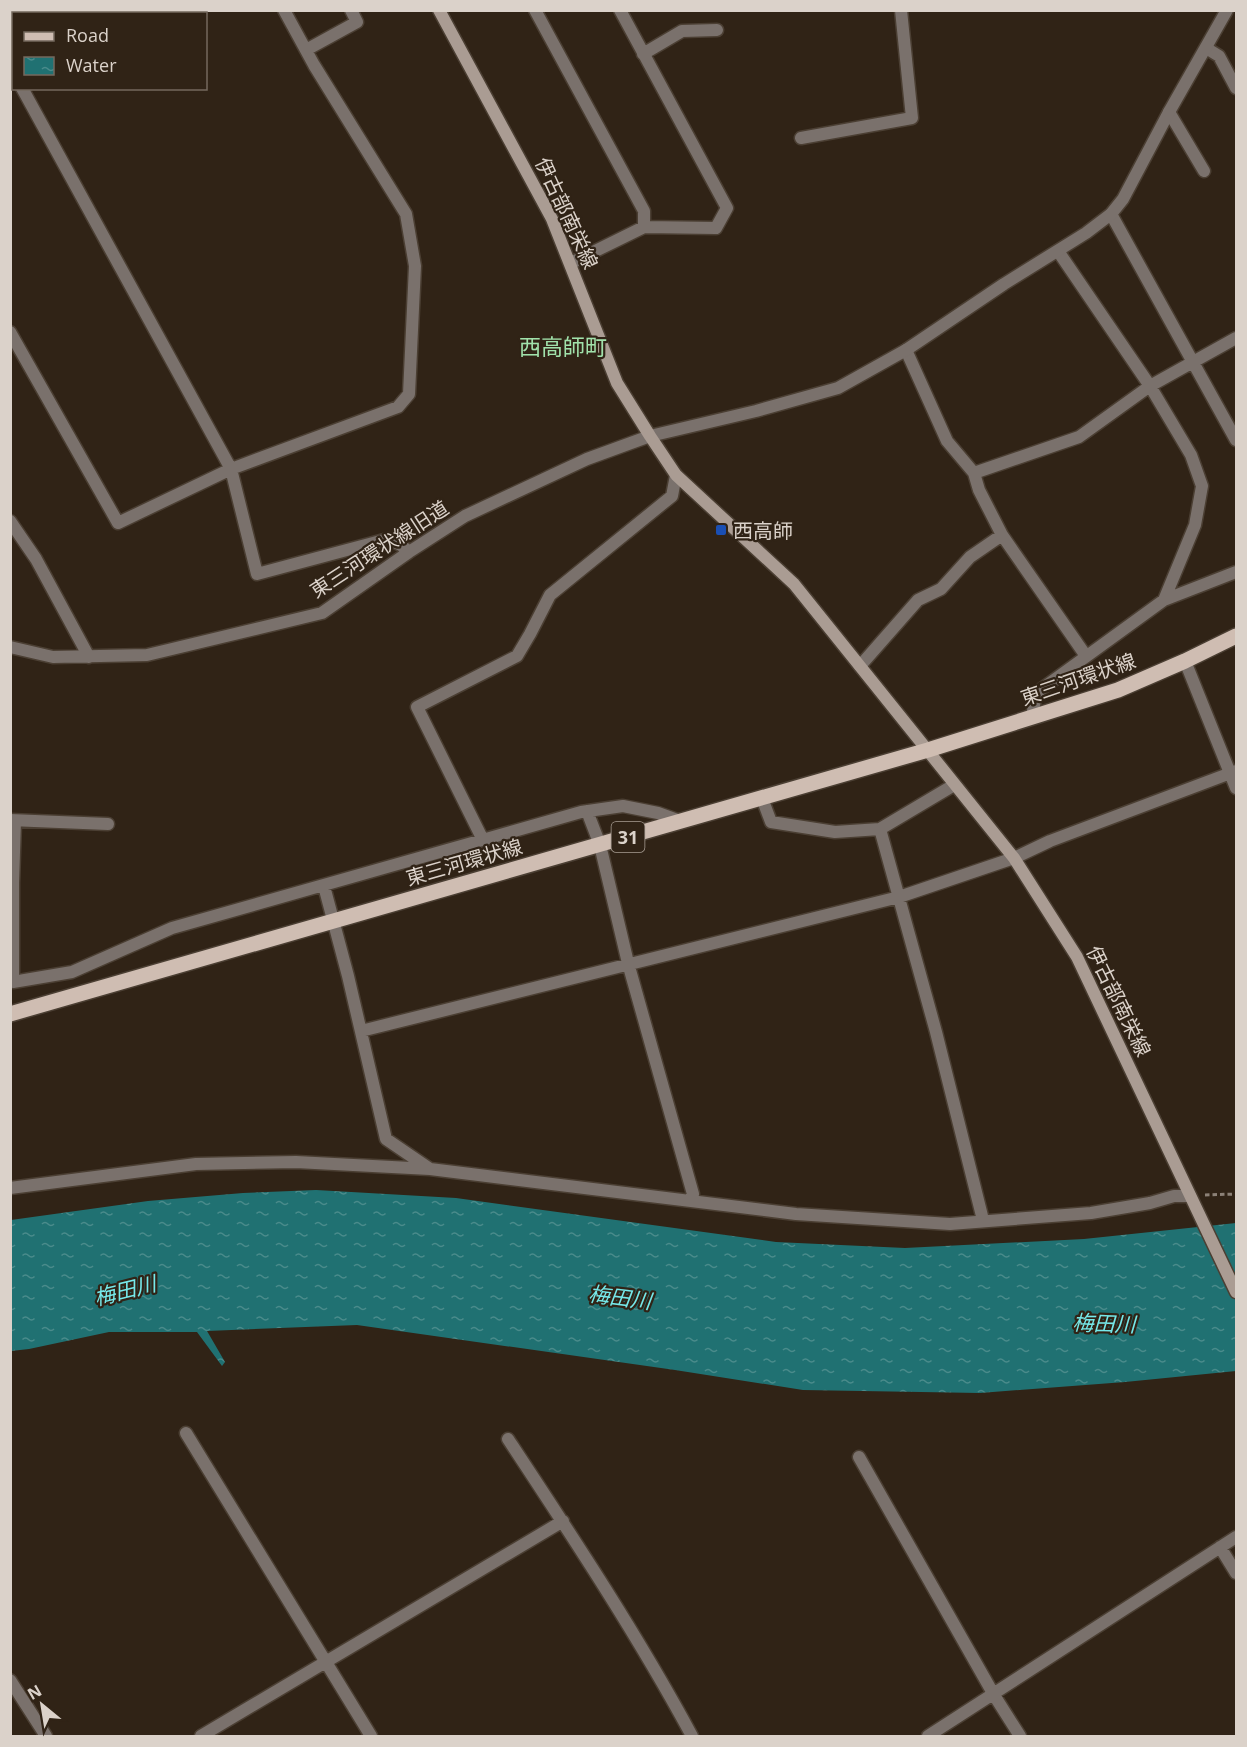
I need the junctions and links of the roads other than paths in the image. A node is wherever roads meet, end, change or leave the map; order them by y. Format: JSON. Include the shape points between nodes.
{"nodes":[{"id":1,"x":284,"y":10,"type":"edge"},
{"id":2,"x":351,"y":10,"type":"edge"},
{"id":3,"x":439,"y":10,"type":"edge"},
{"id":4,"x":535,"y":10,"type":"edge"},
{"id":5,"x":620,"y":10,"type":"edge"},
{"id":6,"x":901,"y":10,"type":"edge"},
{"id":7,"x":1227,"y":10,"type":"edge"},
{"id":8,"x":717,"y":30,"type":"dead end"},
{"id":9,"x":1206,"y":48,"type":"junction"},
{"id":10,"x":306,"y":50,"type":"junction"},
{"id":11,"x":643,"y":54,"type":"junction"},
{"id":12,"x":1236,"y":88,"type":"edge"},
{"id":13,"x":23,"y":90,"type":"edge"},
{"id":14,"x":1169,"y":112,"type":"junction"},
{"id":15,"x":801,"y":138,"type":"dead end"},
{"id":16,"x":1204,"y":171,"type":"dead end"},
{"id":17,"x":1111,"y":214,"type":"junction"},
{"id":18,"x":644,"y":227,"type":"junction"},
{"id":19,"x":1058,"y":251,"type":"junction"},
{"id":20,"x":571,"y":263,"type":"junction"},
{"id":21,"x":10,"y":332,"type":"edge"},
{"id":22,"x":1236,"y":338,"type":"edge"},
{"id":23,"x":906,"y":350,"type":"junction"},
{"id":24,"x":1194,"y":362,"type":"junction"},
{"id":25,"x":1150,"y":386,"type":"junction"},
{"id":26,"x":650,"y":436,"type":"junction"},
{"id":27,"x":1236,"y":440,"type":"edge"},
{"id":28,"x":231,"y":469,"type":"junction"},
{"id":29,"x":974,"y":473,"type":"junction"},
{"id":30,"x":676,"y":475,"type":"junction"},
{"id":31,"x":10,"y":521,"type":"edge"},
{"id":32,"x":1002,"y":535,"type":"junction"},
{"id":33,"x":409,"y":552,"type":"junction"},
{"id":34,"x":1236,"y":572,"type":"edge"},
{"id":35,"x":1164,"y":600,"type":"junction"},
{"id":36,"x":1236,"y":636,"type":"edge"},
{"id":37,"x":10,"y":647,"type":"edge"},
{"id":38,"x":1086,"y":656,"type":"junction"},
{"id":39,"x":89,"y":657,"type":"junction"},
{"id":40,"x":1185,"y":661,"type":"junction"},
{"id":41,"x":860,"y":666,"type":"junction"},
{"id":42,"x":1032,"y":717,"type":"junction"},
{"id":43,"x":928,"y":750,"type":"junction"},
{"id":44,"x":1234,"y":772,"type":"edge"},
{"id":45,"x":954,"y":785,"type":"junction"},
{"id":46,"x":1236,"y":788,"type":"edge"},
{"id":47,"x":762,"y":798,"type":"junction"},
{"id":48,"x":587,"y":811,"type":"junction"},
{"id":49,"x":13,"y":821,"type":"edge"},
{"id":50,"x":680,"y":821,"type":"junction"},
{"id":51,"x":108,"y":824,"type":"dead end"},
{"id":52,"x":880,"y":829,"type":"junction"},
{"id":53,"x":483,"y":840,"type":"junction"},
{"id":54,"x":600,"y":845,"type":"junction"},
{"id":55,"x":1014,"y":858,"type":"junction"},
{"id":56,"x":324,"y":886,"type":"junction"},
{"id":57,"x":899,"y":897,"type":"junction"},
{"id":58,"x":332,"y":921,"type":"junction"},
{"id":59,"x":628,"y":963,"type":"junction"},
{"id":60,"x":10,"y":1014,"type":"edge"},
{"id":61,"x":361,"y":1031,"type":"junction"},
{"id":62,"x":430,"y":1169,"type":"junction"},
{"id":63,"x":10,"y":1188,"type":"edge"},
{"id":64,"x":1190,"y":1196,"type":"junction"},
{"id":65,"x":691,"y":1200,"type":"junction"},
{"id":66,"x":983,"y":1220,"type":"junction"},
{"id":67,"x":1236,"y":1292,"type":"edge"},
{"id":68,"x":186,"y":1433,"type":"dead end"},
{"id":69,"x":508,"y":1438,"type":"dead end"},
{"id":70,"x":859,"y":1457,"type":"dead end"},
{"id":71,"x":563,"y":1521,"type":"junction"},
{"id":72,"x":1236,"y":1537,"type":"edge"},
{"id":73,"x":1220,"y":1547,"type":"junction"},
{"id":74,"x":1236,"y":1573,"type":"edge"},
{"id":75,"x":326,"y":1661,"type":"junction"},
{"id":76,"x":10,"y":1680,"type":"edge"},
{"id":77,"x":994,"y":1695,"type":"junction"},
{"id":78,"x":46,"y":1737,"type":"edge"},
{"id":79,"x":201,"y":1737,"type":"edge"},
{"id":80,"x":371,"y":1737,"type":"edge"},
{"id":81,"x":692,"y":1737,"type":"edge"},
{"id":82,"x":928,"y":1737,"type":"edge"},
{"id":83,"x":1020,"y":1737,"type":"edge"}],
"edges":[{"from":1,"to":10,"type":"street"},
{"from":2,"to":10,"type":"street","via":[[357,22]]},
{"from":3,"to":20,"type":"main road","name":"伊古部南栄線","via":[[552,219]]},
{"from":4,"to":18,"type":"street","via":[[644,211]]},
{"from":5,"to":11,"type":"street"},
{"from":6,"to":15,"type":"street","via":[[912,118]]},
{"from":7,"to":9,"type":"street","name":"東三河環状線旧道"},
{"from":8,"to":11,"type":"street","via":[[682,31]]},
{"from":9,"to":12,"type":"street","via":[[1219,56]]},
{"from":9,"to":14,"type":"street","name":"東三河環状線旧道"},
{"from":10,"to":28,"type":"street","via":[[406,214],[416,266],[409,393],[398,406]]},
{"from":11,"to":18,"type":"street","via":[[727,208],[716,228]]},
{"from":13,"to":28,"type":"street"},
{"from":14,"to":16,"type":"street"},
{"from":14,"to":17,"type":"street","name":"東三河環状線旧道","via":[[1123,199]]},
{"from":17,"to":19,"type":"street","name":"東三河環状線旧道"},
{"from":17,"to":24,"type":"street"},
{"from":18,"to":20,"type":"street"},
{"from":19,"to":23,"type":"street","name":"東三河環状線旧道"},
{"from":19,"to":25,"type":"street"},
{"from":20,"to":26,"type":"main road","name":"伊古部南栄線","via":[[617,382]]},
{"from":21,"to":28,"type":"street","via":[[118,523]]},
{"from":22,"to":24,"type":"street"},
{"from":23,"to":26,"type":"street","name":"東三河環状線旧道","via":[[838,388]]},
{"from":23,"to":29,"type":"street","via":[[947,441]]},
{"from":24,"to":25,"type":"street"},
{"from":24,"to":27,"type":"street"},
{"from":25,"to":29,"type":"street","via":[[1079,437]]},
{"from":25,"to":35,"type":"street","via":[[1191,455],[1202,486],[1195,525]]},
{"from":26,"to":30,"type":"main road"},
{"from":26,"to":33,"type":"street","name":"東三河環状線旧道","via":[[587,459],[465,516]]},
{"from":28,"to":33,"type":"street","via":[[258,574],[388,538]]},
{"from":29,"to":32,"type":"street","via":[[978,490]]},
{"from":30,"to":41,"type":"main road","via":[[794,584]]},
{"from":30,"to":53,"type":"street","via":[[672,496],[550,595],[517,656],[417,707]]},
{"from":31,"to":39,"type":"street","via":[[36,559]]},
{"from":32,"to":38,"type":"street"},
{"from":32,"to":41,"type":"street","via":[[970,557],[941,589],[918,600]]},
{"from":33,"to":39,"type":"street","name":"東三河環状線旧道","via":[[322,613],[147,655]]},
{"from":34,"to":35,"type":"street"},
{"from":35,"to":38,"type":"street"},
{"from":36,"to":40,"type":"main road","name":"東三河環状線","number":"31"},
{"from":37,"to":39,"type":"street","name":"東三河環状線旧道","via":[[53,657]]},
{"from":38,"to":42,"type":"street","via":[[1036,693]]},
{"from":40,"to":42,"type":"main road","name":"東三河環状線","number":"31","via":[[1118,690]]},
{"from":40,"to":44,"type":"street"},
{"from":41,"to":43,"type":"main road"},
{"from":42,"to":43,"type":"main road","name":"東三河環状線","number":"31"},
{"from":43,"to":45,"type":"main road","name":"伊古部南栄線"},
{"from":43,"to":47,"type":"main road","name":"東三河環状線","number":"31"},
{"from":44,"to":46,"type":"street"},
{"from":44,"to":55,"type":"street"},
{"from":45,"to":52,"type":"street"},
{"from":45,"to":55,"type":"main road","name":"伊古部南栄線"},
{"from":47,"to":50,"type":"main road","name":"東三河環状線","number":"31"},
{"from":47,"to":52,"type":"street","via":[[771,822],[835,832]]},
{"from":48,"to":50,"type":"street","via":[[623,806]]},
{"from":48,"to":53,"type":"street"},
{"from":48,"to":54,"type":"street"},
{"from":49,"to":51,"type":"street"},
{"from":49,"to":56,"type":"street","via":[[13,982],[72,972],[172,928]]},
{"from":50,"to":54,"type":"main road","name":"東三河環状線","number":"31"},
{"from":52,"to":57,"type":"street"},
{"from":53,"to":56,"type":"street"},
{"from":54,"to":58,"type":"main road","name":"東三河環状線","number":"31"},
{"from":54,"to":59,"type":"street"},
{"from":55,"to":57,"type":"street"},
{"from":55,"to":64,"type":"main road","name":"伊古部南栄線","via":[[1077,957]]},
{"from":56,"to":58,"type":"street"},
{"from":57,"to":59,"type":"street"},
{"from":57,"to":66,"type":"street"},
{"from":58,"to":60,"type":"main road","name":"東三河環状線","number":"31"},
{"from":58,"to":61,"type":"street"},
{"from":59,"to":61,"type":"street"},
{"from":59,"to":65,"type":"street","via":[[693,1194]]},
{"from":61,"to":62,"type":"street","via":[[386,1139]]},
{"from":62,"to":63,"type":"street","via":[[296,1162],[196,1164]]},
{"from":62,"to":65,"type":"street"},
{"from":64,"to":66,"type":"street","via":[[1091,1213]]},
{"from":64,"to":67,"type":"main road","name":"伊古部南栄線"},
{"from":65,"to":66,"type":"street","via":[[796,1214],[950,1224]]},
{"from":68,"to":75,"type":"street"},
{"from":69,"to":71,"type":"street"},
{"from":70,"to":77,"type":"street"},
{"from":71,"to":75,"type":"street"},
{"from":71,"to":81,"type":"street"},
{"from":72,"to":73,"type":"street"},
{"from":73,"to":74,"type":"street"},
{"from":73,"to":77,"type":"street"},
{"from":75,"to":79,"type":"street"},
{"from":75,"to":80,"type":"street"},
{"from":76,"to":78,"type":"street"},
{"from":77,"to":82,"type":"street"},
{"from":77,"to":83,"type":"street"}]}
